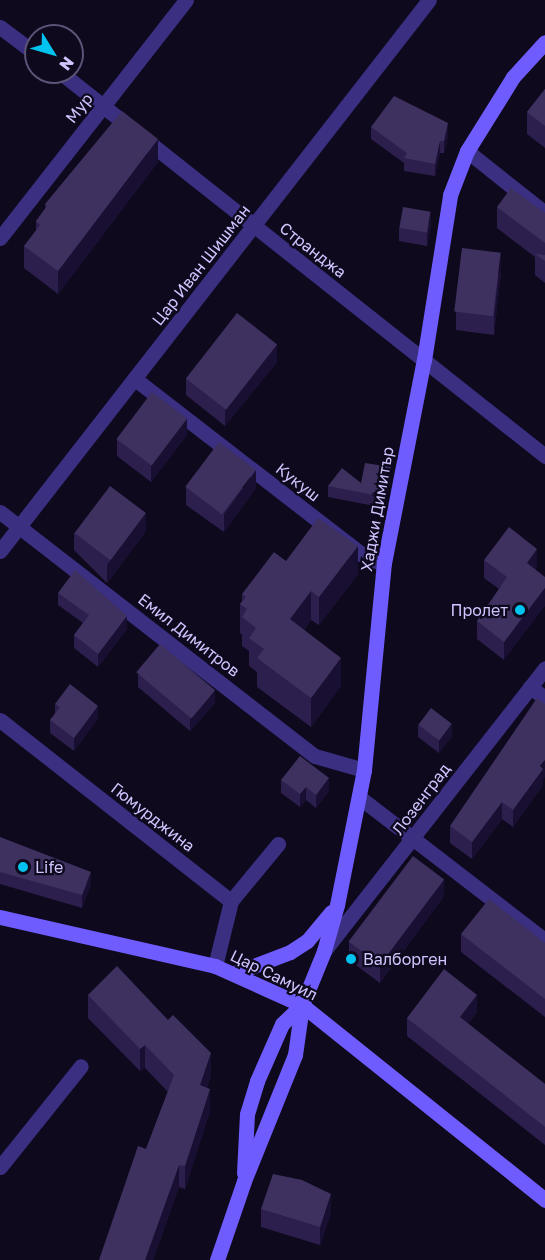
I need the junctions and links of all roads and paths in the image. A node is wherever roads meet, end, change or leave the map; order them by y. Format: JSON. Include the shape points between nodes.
{"nodes":[{"id":1,"x":186,"y":0,"type":"edge"},
{"id":2,"x":429,"y":0,"type":"edge"},
{"id":3,"x":0,"y":27,"type":"edge"},
{"id":4,"x":545,"y":42,"type":"edge"},
{"id":5,"x":24,"y":45,"type":"edge"},
{"id":6,"x":76,"y":84,"type":"edge"},
{"id":7,"x":105,"y":105,"type":"junction"},
{"id":8,"x":466,"y":151,"type":"junction"},
{"id":9,"x":545,"y":213,"type":"edge"},
{"id":10,"x":254,"y":226,"type":"junction"},
{"id":11,"x":0,"y":238,"type":"edge"},
{"id":12,"x":424,"y":360,"type":"junction"},
{"id":13,"x":135,"y":379,"type":"junction"},
{"id":14,"x":545,"y":456,"type":"edge"},
{"id":15,"x":0,"y":512,"type":"edge"},
{"id":16,"x":19,"y":528,"type":"junction"},
{"id":17,"x":0,"y":551,"type":"edge"},
{"id":18,"x":384,"y":563,"type":"junction"},
{"id":19,"x":545,"y":668,"type":"edge"},
{"id":20,"x":530,"y":687,"type":"junction"},
{"id":21,"x":545,"y":698,"type":"edge"},
{"id":22,"x":0,"y":720,"type":"edge"},
{"id":23,"x":364,"y":770,"type":"junction"},
{"id":24,"x":359,"y":797,"type":"junction"},
{"id":25,"x":415,"y":837,"type":"junction"},
{"id":26,"x":278,"y":844,"type":"dead end"},
{"id":27,"x":231,"y":900,"type":"junction"},
{"id":28,"x":337,"y":905,"type":"junction"},
{"id":29,"x":0,"y":917,"type":"edge"},
{"id":30,"x":545,"y":940,"type":"edge"},
{"id":31,"x":324,"y":951,"type":"junction"},
{"id":32,"x":216,"y":966,"type":"junction"},
{"id":33,"x":235,"y":973,"type":"junction"},
{"id":34,"x":302,"y":1005,"type":"junction"},
{"id":35,"x":81,"y":1066,"type":"dead end"},
{"id":36,"x":0,"y":1167,"type":"edge"},
{"id":37,"x":244,"y":1181,"type":"junction"},
{"id":38,"x":545,"y":1200,"type":"edge"},
{"id":39,"x":217,"y":1260,"type":"edge"}],
"edges":[{"from":1,"to":7,"type":"street","name":"Мур"},
{"from":2,"to":10,"type":"street","name":"Цар Иван Шишман"},
{"from":3,"to":5,"type":"street"},
{"from":4,"to":8,"type":"street","name":"Хаджи Димитър","via":[[513,77]]},
{"from":6,"to":7,"type":"street","name":"Странджа"},
{"from":7,"to":10,"type":"street","name":"Странджа"},
{"from":7,"to":11,"type":"street","name":"Мур"},
{"from":8,"to":9,"type":"street"},
{"from":8,"to":12,"type":"street","name":"Хаджи Димитър","via":[[450,195]]},
{"from":10,"to":12,"type":"street","name":"Странджа"},
{"from":10,"to":13,"type":"street","name":"Цар Иван Шишман"},
{"from":12,"to":14,"type":"street","name":"Странджа"},
{"from":12,"to":18,"type":"street","name":"Хаджи Димитър"},
{"from":13,"to":16,"type":"street","name":"Цар Иван Шишман"},
{"from":13,"to":18,"type":"street","name":"Кукуш","via":[[368,559]]},
{"from":15,"to":16,"type":"street","name":"Емил Димитров"},
{"from":16,"to":17,"type":"street","name":"Цар Иван Шишман"},
{"from":16,"to":23,"type":"street","name":"Емил Димитров","via":[[315,756]]},
{"from":18,"to":23,"type":"street","name":"Хаджи Димитър"},
{"from":19,"to":20,"type":"street","name":"Лозенград"},
{"from":20,"to":21,"type":"street"},
{"from":20,"to":25,"type":"street","name":"Лозенград"},
{"from":22,"to":27,"type":"street","name":"Гюмурджина"},
{"from":23,"to":24,"type":"street","name":"Хаджи Димитър"},
{"from":24,"to":25,"type":"street"},
{"from":24,"to":28,"type":"street","name":"Хаджи Димитър"},
{"from":25,"to":30,"type":"street"},
{"from":25,"to":31,"type":"street","name":"Лозенград"},
{"from":26,"to":27,"type":"street"},
{"from":27,"to":32,"type":"street"},
{"from":28,"to":31,"type":"street","name":"Хаджи Димитър"},
{"from":28,"to":33,"type":"street","via":[[307,941],[276,959]]},
{"from":29,"to":32,"type":"street","name":"Цар Самуил"},
{"from":31,"to":34,"type":"street","name":"Хаджи Димитър"},
{"from":32,"to":33,"type":"street","name":"Цар Самуил"},
{"from":33,"to":34,"type":"street","name":"Цар Самуил"},
{"from":34,"to":37,"type":"street","name":"Хаджи Димитър","via":[[295,1055]]},
{"from":34,"to":37,"type":"street","name":"Хаджи Димитър","via":[[282,1024],[257,1081],[247,1114]]},
{"from":34,"to":38,"type":"street","name":"Цар Самуил"},
{"from":35,"to":36,"type":"street"},
{"from":37,"to":39,"type":"street","name":"Хаджи Димитър"}]}
